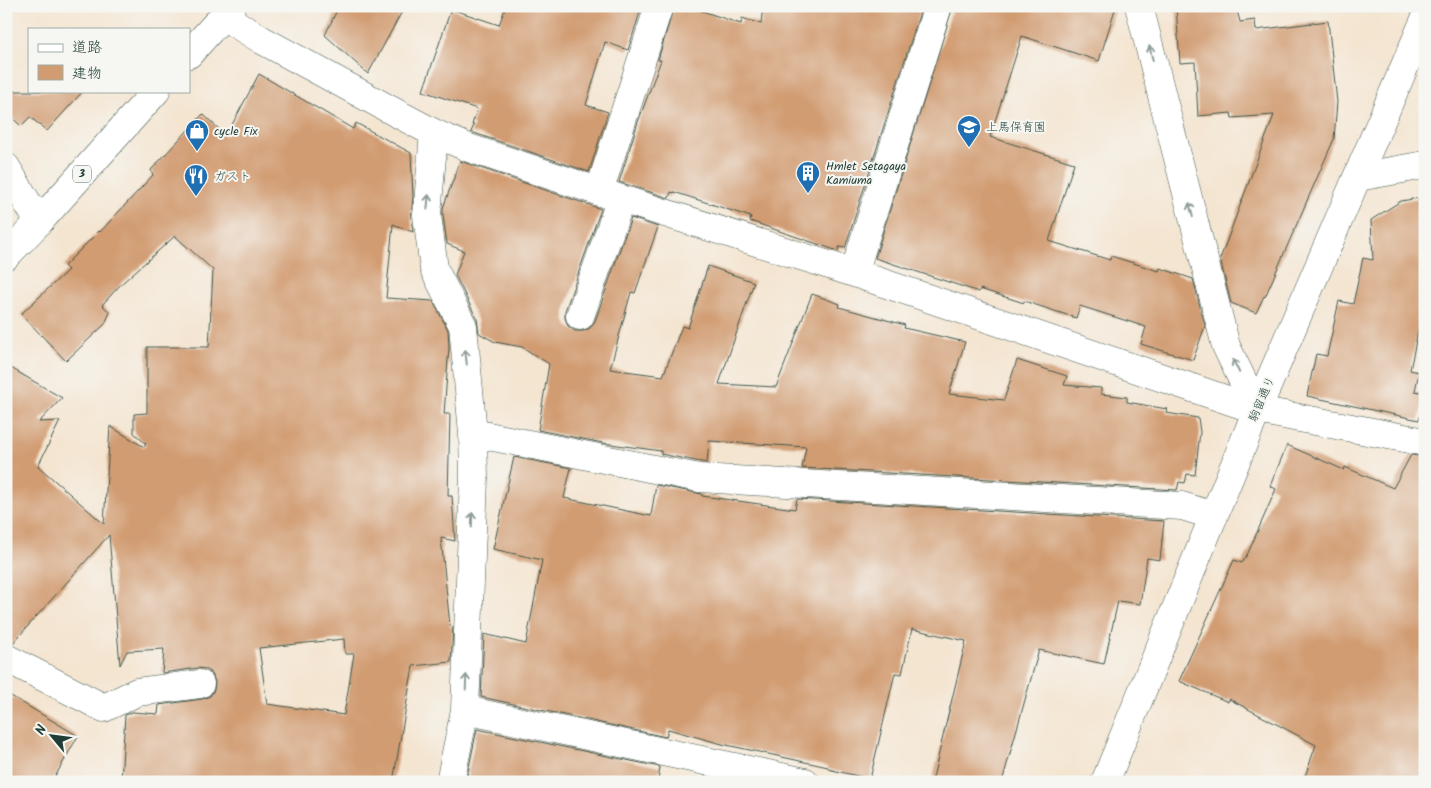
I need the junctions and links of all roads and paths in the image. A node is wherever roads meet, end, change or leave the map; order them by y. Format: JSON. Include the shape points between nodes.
{"nodes":[{"id":1,"x":660,"y":6,"type":"edge"},
{"id":2,"x":938,"y":6,"type":"edge"},
{"id":3,"x":1139,"y":6,"type":"edge"},
{"id":4,"x":227,"y":11,"type":"edge"},
{"id":5,"x":1425,"y":19,"type":"edge"},
{"id":6,"x":190,"y":53,"type":"edge"},
{"id":7,"x":155,"y":92,"type":"edge"},
{"id":8,"x":434,"y":133,"type":"junction"},
{"id":9,"x":1425,"y":165,"type":"edge"},
{"id":10,"x":6,"y":167,"type":"edge"},
{"id":11,"x":1358,"y":177,"type":"junction"},
{"id":12,"x":610,"y":196,"type":"junction"},
{"id":13,"x":39,"y":222,"type":"junction"},
{"id":14,"x":6,"y":256,"type":"edge"},
{"id":15,"x":854,"y":273,"type":"junction"},
{"id":16,"x":580,"y":316,"type":"dead end"},
{"id":17,"x":1257,"y":410,"type":"junction"},
{"id":18,"x":473,"y":433,"type":"junction"},
{"id":19,"x":1425,"y":442,"type":"edge"},
{"id":20,"x":1214,"y":516,"type":"junction"},
{"id":21,"x":6,"y":658,"type":"edge"},
{"id":22,"x":200,"y":684,"type":"dead end"},
{"id":23,"x":465,"y":710,"type":"junction"},
{"id":24,"x":450,"y":782,"type":"edge"},
{"id":25,"x":805,"y":782,"type":"edge"},
{"id":26,"x":1105,"y":782,"type":"edge"}],
"edges":[{"from":1,"to":12,"type":"street"},
{"from":2,"to":15,"type":"street"},
{"from":17,"to":3,"type":"street","one_way":true,"via":[[1226,346]]},
{"from":4,"to":6,"type":"street"},
{"from":4,"to":8,"type":"street","via":[[270,44]]},
{"from":5,"to":11,"type":"street","name":"駒留通り"},
{"from":7,"to":13,"type":"street","number":"3"},
{"from":8,"to":12,"type":"street"},
{"from":18,"to":8,"type":"street","one_way":true,"via":[[463,326],[434,269],[427,214]]},
{"from":9,"to":11,"type":"street"},
{"from":10,"to":13,"type":"street"},
{"from":11,"to":17,"type":"street","name":"駒留通り"},
{"from":12,"to":15,"type":"street"},
{"from":12,"to":16,"type":"street"},
{"from":13,"to":14,"type":"street","number":"3"},
{"from":15,"to":17,"type":"street"},
{"from":17,"to":19,"type":"street"},
{"from":17,"to":20,"type":"street","name":"駒留通り"},
{"from":18,"to":20,"type":"street","via":[[700,478],[1182,506]]},
{"from":23,"to":18,"type":"street","one_way":true},
{"from":20,"to":26,"type":"street","name":"駒留通り"},
{"from":21,"to":22,"type":"street","via":[[104,708],[138,692]]},
{"from":23,"to":24,"type":"street"},
{"from":23,"to":25,"type":"street"}]}
